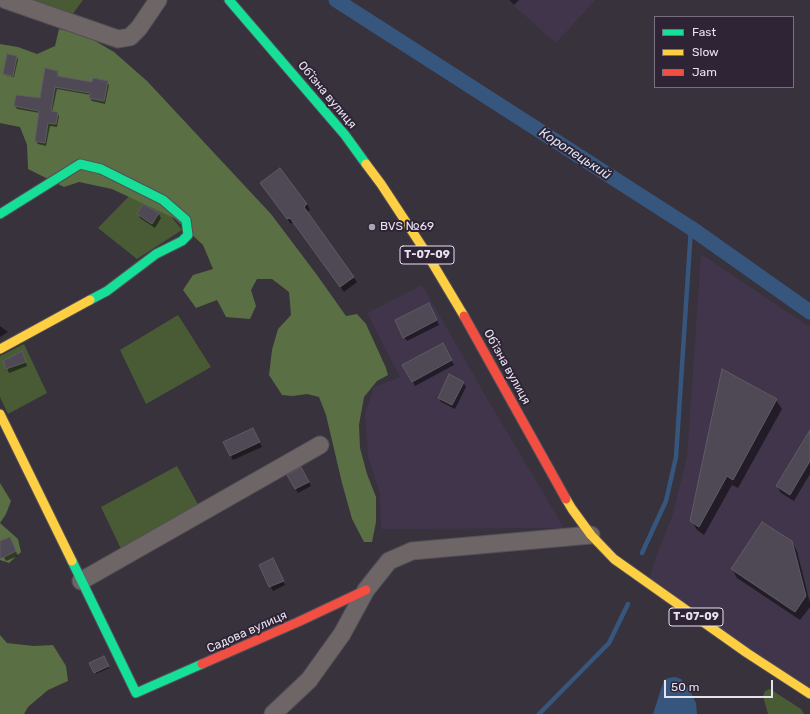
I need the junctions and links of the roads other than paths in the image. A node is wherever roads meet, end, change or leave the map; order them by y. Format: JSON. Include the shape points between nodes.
{"nodes":[{"id":1,"x":6,"y":0,"type":"edge"},
{"id":2,"x":158,"y":0,"type":"edge"},
{"id":3,"x":228,"y":0,"type":"edge"},
{"id":4,"x":0,"y":214,"type":"edge"},
{"id":5,"x":0,"y":348,"type":"edge"},
{"id":6,"x":0,"y":414,"type":"edge"},
{"id":7,"x":320,"y":445,"type":"dead end"},
{"id":8,"x":591,"y":535,"type":"junction"},
{"id":9,"x":81,"y":581,"type":"junction"},
{"id":10,"x":366,"y":590,"type":"junction"},
{"id":11,"x":809,"y":694,"type":"edge"},
{"id":12,"x":273,"y":714,"type":"edge"}],
"edges":[{"from":1,"to":2,"type":"street","via":[[118,39],[130,37]]},
{"from":3,"to":8,"type":"street","name":"Обʼїзна вулиця","number":"Т-07-09","via":[[345,135],[382,184],[473,330],[572,509]]},
{"from":4,"to":5,"type":"street","via":[[80,164],[101,169],[163,200],[186,220],[188,235],[182,241],[156,254],[107,290]]},
{"from":6,"to":9,"type":"street"},
{"from":7,"to":9,"type":"street"},
{"from":8,"to":10,"type":"street","via":[[412,551],[389,561]]},
{"from":8,"to":11,"type":"street","name":"Обʼїзна вулиця","number":"Т-07-09","via":[[614,559]]},
{"from":9,"to":10,"type":"street","name":"Садова вулиця","via":[[136,693]]},
{"from":10,"to":12,"type":"street","via":[[342,634],[309,680]]}]}
